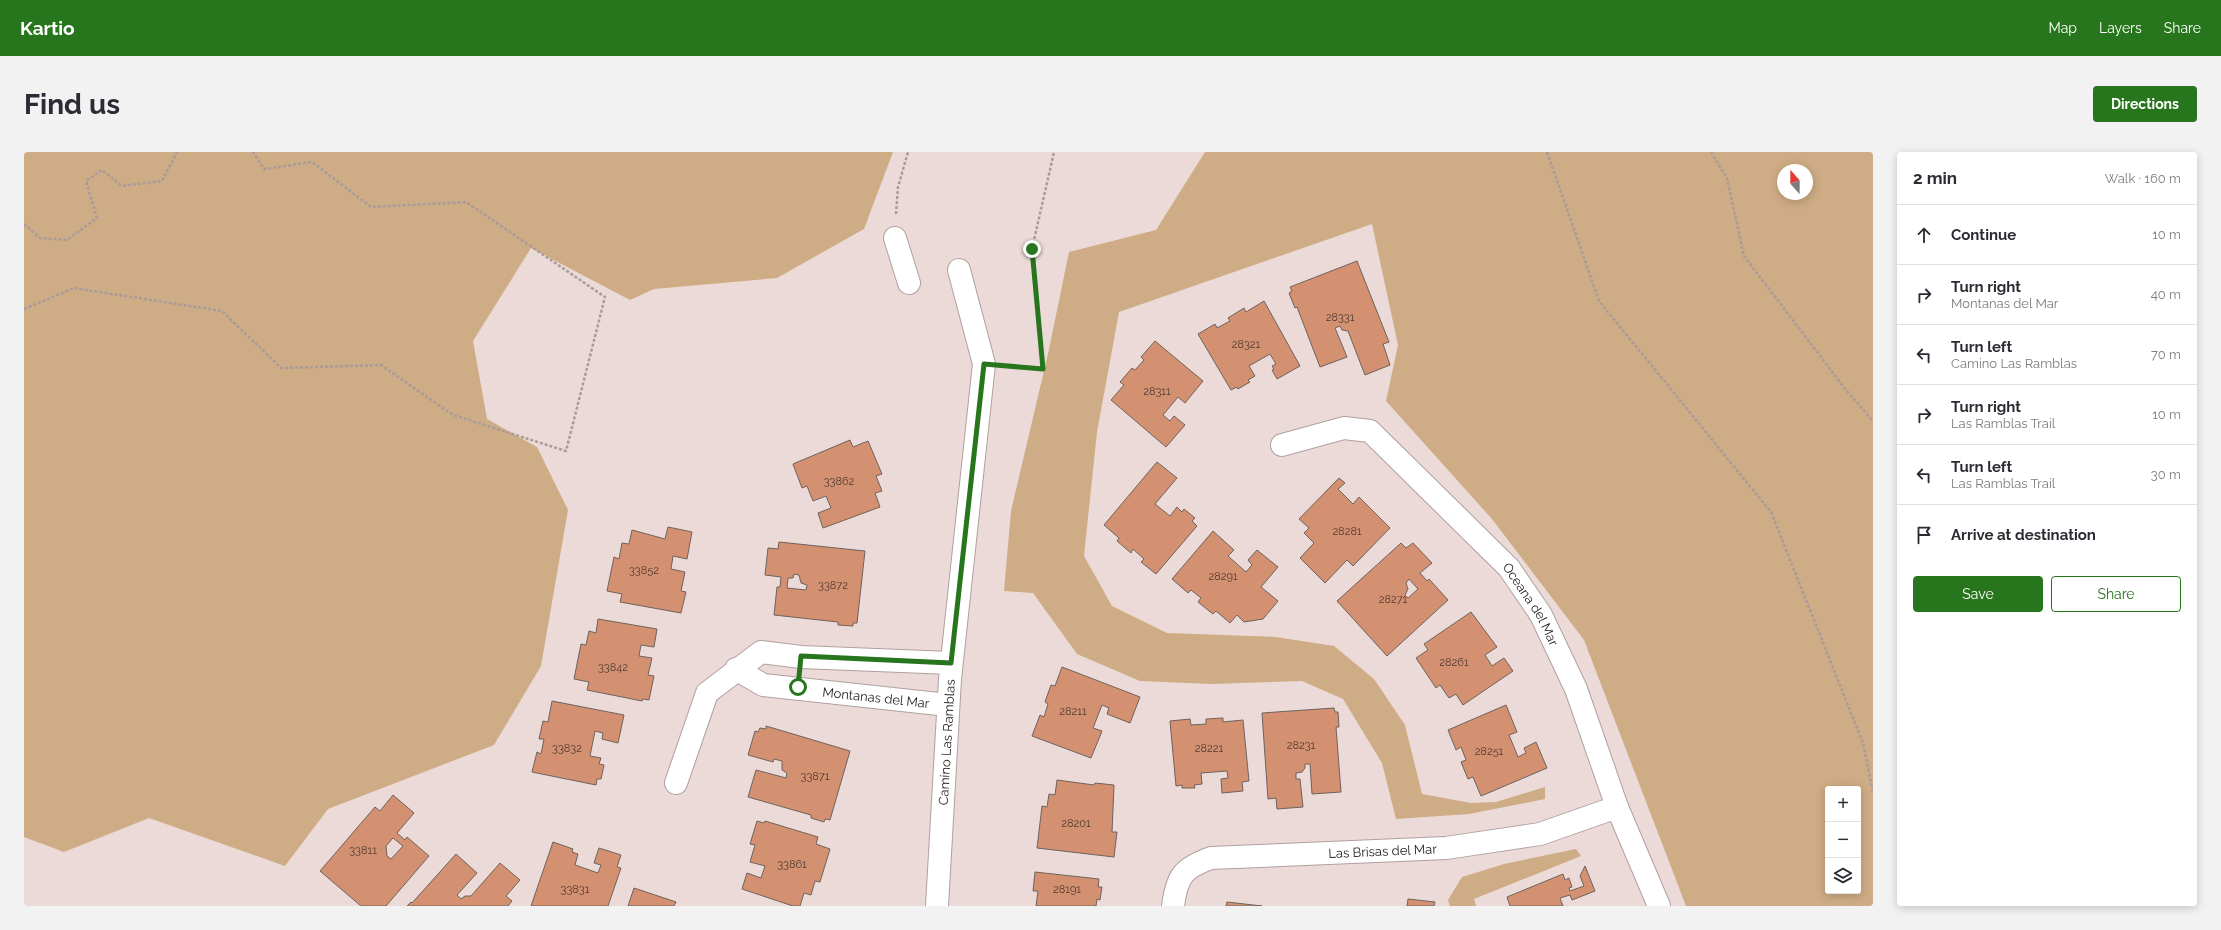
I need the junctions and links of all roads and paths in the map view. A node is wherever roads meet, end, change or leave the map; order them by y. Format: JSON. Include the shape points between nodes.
{"nodes":[{"id":1,"x":177,"y":152,"type":"edge"},
{"id":2,"x":253,"y":152,"type":"edge"},
{"id":3,"x":908,"y":152,"type":"edge"},
{"id":4,"x":1054,"y":152,"type":"edge"},
{"id":5,"x":1547,"y":152,"type":"edge"},
{"id":6,"x":1711,"y":152,"type":"edge"},
{"id":7,"x":24,"y":224,"type":"edge"},
{"id":8,"x":895,"y":238,"type":"joint"},
{"id":9,"x":959,"y":270,"type":"dead end"},
{"id":10,"x":908,"y":284,"type":"dead end"},
{"id":11,"x":24,"y":309,"type":"edge"},
{"id":12,"x":984,"y":364,"type":"junction"},
{"id":13,"x":1873,"y":421,"type":"edge"},
{"id":14,"x":1282,"y":444,"type":"dead end"},
{"id":15,"x":801,"y":656,"type":"junction"},
{"id":16,"x":951,"y":663,"type":"junction"},
{"id":17,"x":736,"y":669,"type":"junction"},
{"id":18,"x":798,"y":687,"type":"junction"},
{"id":19,"x":948,"y":705,"type":"junction"},
{"id":20,"x":676,"y":783,"type":"dead end"},
{"id":21,"x":1873,"y":793,"type":"edge"},
{"id":22,"x":1617,"y":807,"type":"junction"},
{"id":23,"x":937,"y":906,"type":"edge"},
{"id":24,"x":1173,"y":906,"type":"edge"},
{"id":25,"x":1659,"y":906,"type":"edge"}],
"edges":[{"from":1,"to":7,"type":"path","via":[[162,181],[122,186],[102,170],[86,181],[97,218],[67,240],[40,238]]},
{"from":2,"to":11,"type":"path","via":[[264,169],[312,162],[371,207],[466,202],[605,297],[566,451],[453,415],[381,366],[281,368],[222,311],[74,288]]},
{"from":3,"to":8,"type":"path","via":[[898,187]]},
{"from":4,"to":12,"type":"path","via":[[1032,249],[1043,369]]},
{"from":5,"to":21,"type":"path","via":[[1599,301],[1771,512],[1863,743]]},
{"from":6,"to":13,"type":"path","via":[[1728,178],[1744,256],[1846,390]]},
{"from":8,"to":10,"type":"street"},
{"from":9,"to":12,"type":"street"},
{"from":12,"to":16,"type":"street","name":"Camino Las Ramblas"},
{"from":14,"to":22,"type":"street","name":"Oceana del Mar","via":[[1344,428],[1370,431],[1509,568],[1541,615],[1576,689]]},
{"from":15,"to":16,"type":"street"},
{"from":15,"to":17,"type":"street","via":[[761,652]]},
{"from":15,"to":18,"type":"street"},
{"from":16,"to":19,"type":"street","name":"Camino Las Ramblas"},
{"from":17,"to":18,"type":"street","name":"Montanas del Mar","via":[[763,684]]},
{"from":17,"to":20,"type":"street","via":[[707,692]]},
{"from":18,"to":19,"type":"street","name":"Montanas del Mar"},
{"from":19,"to":23,"type":"street","name":"Camino Las Ramblas"},
{"from":22,"to":24,"type":"street","name":"Las Brisas del Mar","via":[[1540,834],[1446,848],[1211,858],[1191,865],[1178,878]]},
{"from":22,"to":25,"type":"street","name":"Oceana del Mar"}]}
